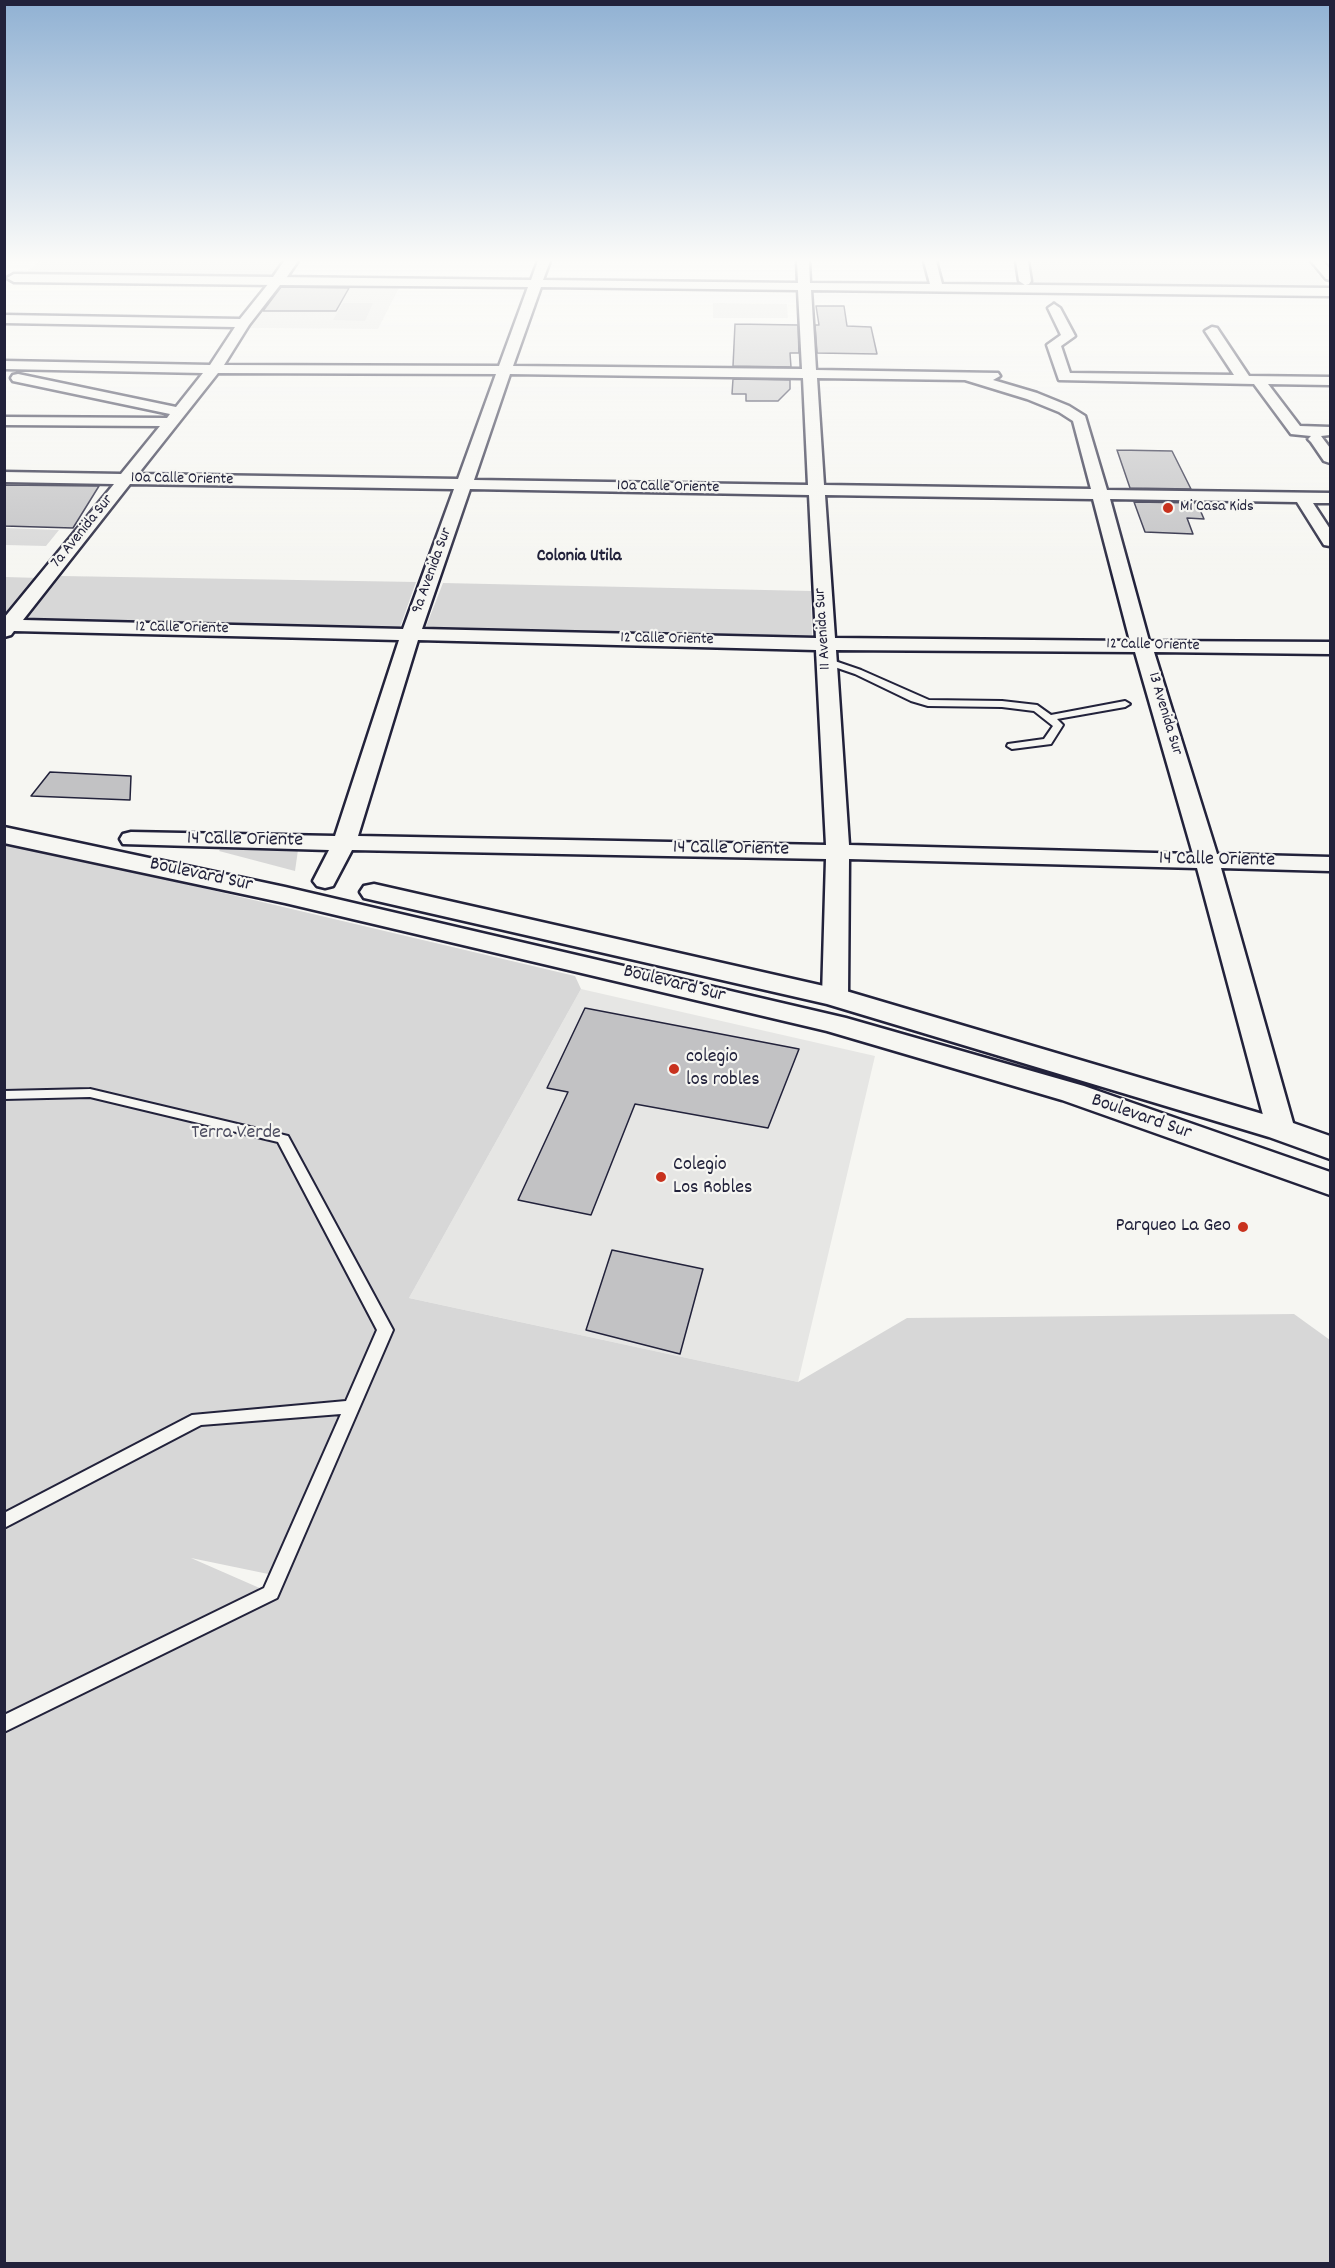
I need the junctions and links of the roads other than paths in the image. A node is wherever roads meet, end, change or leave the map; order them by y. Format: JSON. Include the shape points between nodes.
{"nodes":[{"id":1,"x":101,"y":367,"type":"edge"},
{"id":2,"x":506,"y":367,"type":"edge"},
{"id":3,"x":808,"y":367,"type":"edge"},
{"id":4,"x":1062,"y":367,"type":"edge"},
{"id":5,"x":1241,"y":367,"type":"edge"},
{"id":6,"x":214,"y":369,"type":"junction"},
{"id":7,"x":505,"y":370,"type":"junction"},
{"id":8,"x":808,"y":374,"type":"junction"},
{"id":9,"x":4,"y":375,"type":"edge"},
{"id":10,"x":963,"y":376,"type":"junction"},
{"id":11,"x":993,"y":376,"type":"dead end"},
{"id":12,"x":1251,"y":379,"type":"junction"},
{"id":13,"x":1330,"y":381,"type":"edge"},
{"id":14,"x":176,"y":417,"type":"junction"},
{"id":15,"x":4,"y":421,"type":"edge"},
{"id":16,"x":1330,"y":431,"type":"edge"},
{"id":17,"x":1316,"y":439,"type":"dead end"},
{"id":18,"x":1330,"y":458,"type":"edge"},
{"id":19,"x":4,"y":477,"type":"edge"},
{"id":20,"x":126,"y":479,"type":"junction"},
{"id":21,"x":464,"y":484,"type":"junction"},
{"id":22,"x":816,"y":490,"type":"junction"},
{"id":23,"x":1100,"y":495,"type":"junction"},
{"id":24,"x":1302,"y":498,"type":"junction"},
{"id":25,"x":1330,"y":498,"type":"edge"},
{"id":26,"x":1330,"y":541,"type":"edge"},
{"id":27,"x":6,"y":627,"type":"edge"},
{"id":28,"x":410,"y":635,"type":"junction"},
{"id":29,"x":1142,"y":646,"type":"junction"},
{"id":30,"x":1330,"y":648,"type":"edge"},
{"id":31,"x":826,"y":652,"type":"junction"},
{"id":32,"x":1125,"y":704,"type":"dead end"},
{"id":33,"x":1049,"y":718,"type":"junction"},
{"id":34,"x":1012,"y":746,"type":"dead end"},
{"id":35,"x":4,"y":820,"type":"edge"},
{"id":36,"x":4,"y":835,"type":"edge"},
{"id":37,"x":131,"y":839,"type":"junction"},
{"id":38,"x":344,"y":843,"type":"junction"},
{"id":39,"x":838,"y":852,"type":"junction"},
{"id":40,"x":1207,"y":861,"type":"junction"},
{"id":41,"x":1330,"y":864,"type":"edge"},
{"id":42,"x":325,"y":881,"type":"junction"},
{"id":43,"x":836,"y":997,"type":"junction"},
{"id":44,"x":4,"y":1095,"type":"edge"},
{"id":45,"x":1281,"y":1131,"type":"junction"},
{"id":46,"x":1330,"y":1148,"type":"edge"},
{"id":47,"x":1330,"y":1184,"type":"edge"},
{"id":48,"x":352,"y":1407,"type":"junction"},
{"id":49,"x":4,"y":1521,"type":"edge"},
{"id":50,"x":4,"y":1724,"type":"edge"}],
"edges":[{"from":1,"to":6,"type":"street"},
{"from":2,"to":7,"type":"street","name":"9a Avenida Sur"},
{"from":3,"to":8,"type":"street","name":"11 Avenida Sur"},
{"from":4,"to":12,"type":"street","via":[[1065,377]]},
{"from":5,"to":12,"type":"street"},
{"from":6,"to":7,"type":"street"},
{"from":6,"to":14,"type":"street","name":"7a Avenida Sur"},
{"from":7,"to":8,"type":"street"},
{"from":7,"to":21,"type":"street","name":"9a Avenida Sur"},
{"from":8,"to":10,"type":"street"},
{"from":8,"to":22,"type":"street","name":"11 Avenida Sur"},
{"from":9,"to":14,"type":"street"},
{"from":10,"to":11,"type":"street"},
{"from":10,"to":23,"type":"street","name":"13 Avenida Sur","via":[[1032,396],[1080,419]]},
{"from":12,"to":13,"type":"street"},
{"from":12,"to":16,"type":"street","via":[[1296,431]]},
{"from":14,"to":15,"type":"street"},
{"from":14,"to":20,"type":"street","name":"7a Avenida Sur"},
{"from":17,"to":18,"type":"street"},
{"from":19,"to":20,"type":"street","name":"10a Calle Oriente"},
{"from":20,"to":21,"type":"street","name":"10a Calle Oriente"},
{"from":20,"to":27,"type":"street","name":"7a Avenida Sur"},
{"from":21,"to":22,"type":"street","name":"10a Calle Oriente"},
{"from":21,"to":28,"type":"street","name":"9a Avenida Sur"},
{"from":22,"to":23,"type":"street","name":"10a Calle Oriente"},
{"from":22,"to":31,"type":"street","name":"11 Avenida Sur"},
{"from":23,"to":24,"type":"street","name":"10a Calle Oriente"},
{"from":23,"to":29,"type":"street","name":"13 Avenida Sur"},
{"from":24,"to":25,"type":"street","name":"10a Calle Oriente"},
{"from":24,"to":26,"type":"street"},
{"from":27,"to":28,"type":"street","name":"12 Calle Oriente"},
{"from":28,"to":31,"type":"street","name":"12 Calle Oriente"},
{"from":28,"to":38,"type":"street","name":"9a Avenida Sur"},
{"from":29,"to":30,"type":"street","name":"12 Calle Oriente"},
{"from":29,"to":31,"type":"street","name":"12 Calle Oriente"},
{"from":29,"to":40,"type":"street","name":"13 Avenida Sur"},
{"from":31,"to":33,"type":"lane","via":[[928,702],[1037,708]]},
{"from":31,"to":39,"type":"street","name":"11 Avenida Sur"},
{"from":32,"to":33,"type":"lane"},
{"from":33,"to":34,"type":"lane","via":[[1058,725],[1047,742]]},
{"from":35,"to":37,"type":"main road","name":"Boulevard Sur"},
{"from":36,"to":47,"type":"main road","name":"Boulevard Sur","via":[[285,895],[835,1024],[1073,1094]]},
{"from":37,"to":38,"type":"street","name":"14 Calle Oriente"},
{"from":37,"to":42,"type":"main road","name":"Boulevard Sur"},
{"from":38,"to":39,"type":"street","name":"14 Calle Oriente"},
{"from":38,"to":42,"type":"street","name":"9a Avenida Sur"},
{"from":39,"to":40,"type":"street","name":"14 Calle Oriente"},
{"from":39,"to":43,"type":"street","name":"11 Avenida Sur"},
{"from":40,"to":41,"type":"street","name":"14 Calle Oriente"},
{"from":40,"to":45,"type":"street","name":"13 Avenida Sur"},
{"from":42,"to":43,"type":"main road","name":"Boulevard Sur"},
{"from":43,"to":45,"type":"main road","name":"Boulevard Sur"},
{"from":44,"to":48,"type":"lane","via":[[90,1093],[283,1139],[385,1330]]},
{"from":45,"to":46,"type":"main road","name":"Boulevard Sur"},
{"from":48,"to":49,"type":"lane","via":[[198,1419]]},
{"from":48,"to":50,"type":"lane","via":[[271,1593]]}]}
